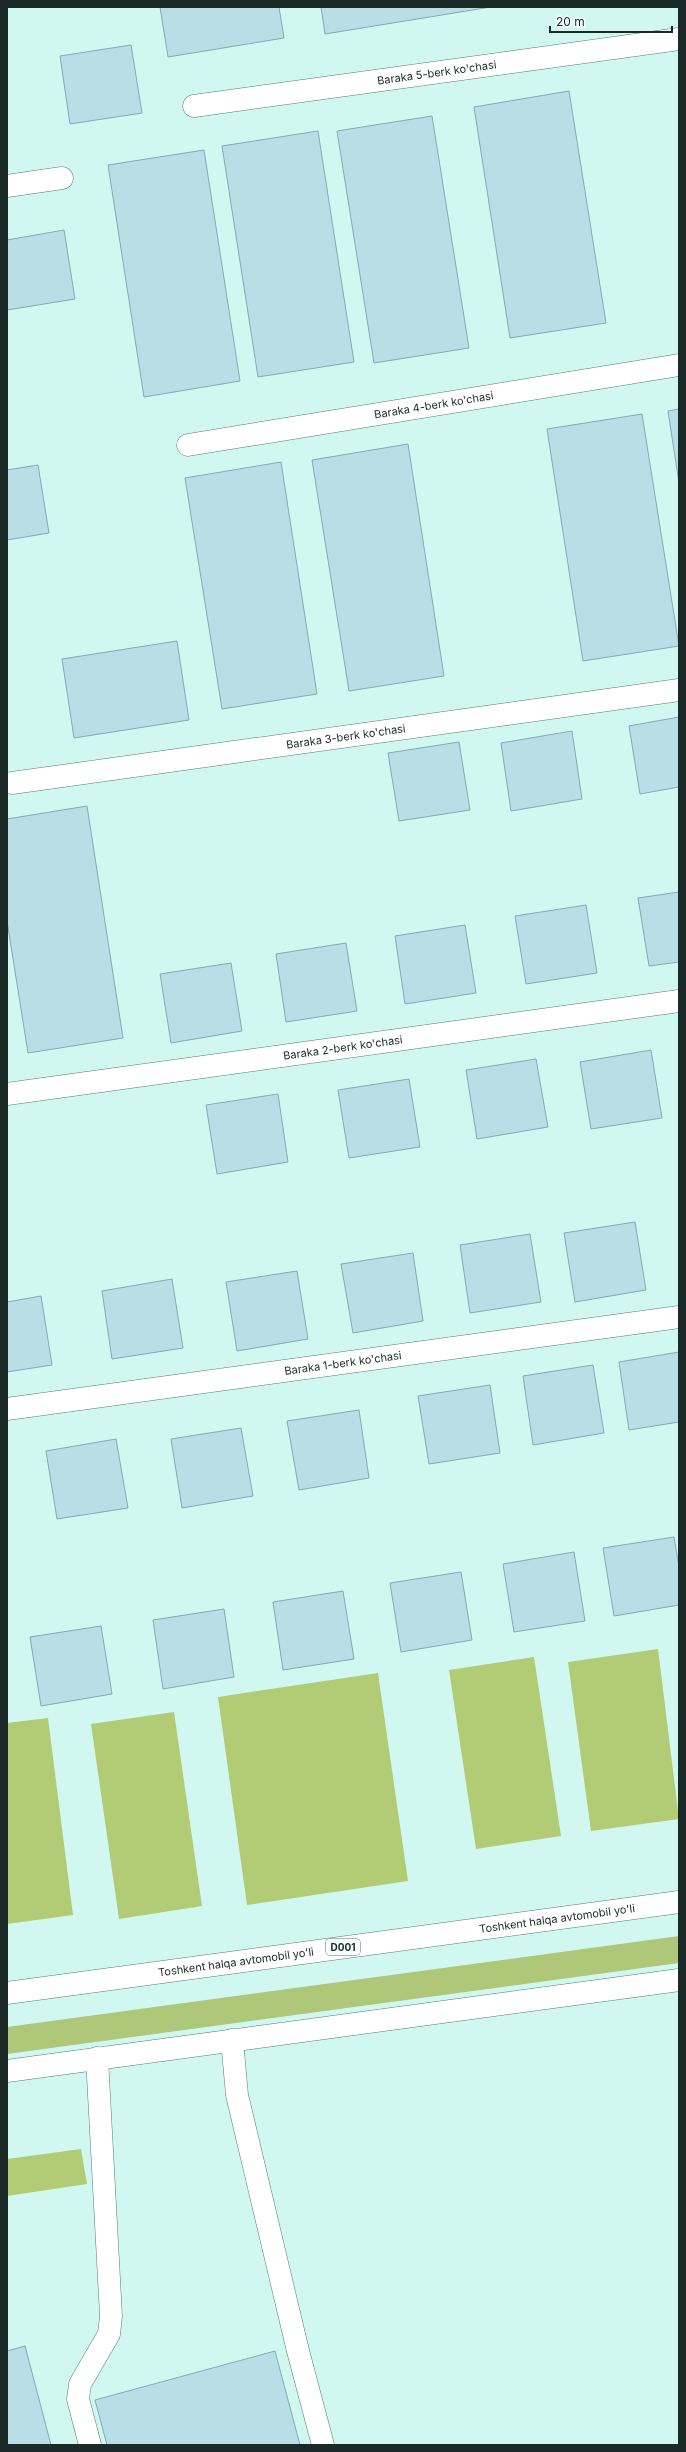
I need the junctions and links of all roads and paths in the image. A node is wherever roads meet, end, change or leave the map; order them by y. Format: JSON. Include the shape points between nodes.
{"nodes":[{"id":1,"x":679,"y":38,"type":"edge"},
{"id":2,"x":194,"y":106,"type":"dead end"},
{"id":3,"x":62,"y":178,"type":"dead end"},
{"id":4,"x":7,"y":186,"type":"edge"},
{"id":5,"x":679,"y":365,"type":"edge"},
{"id":6,"x":188,"y":445,"type":"dead end"},
{"id":7,"x":679,"y":690,"type":"edge"},
{"id":8,"x":12,"y":783,"type":"dead end"},
{"id":9,"x":679,"y":1001,"type":"edge"},
{"id":10,"x":7,"y":1094,"type":"edge"},
{"id":11,"x":679,"y":1318,"type":"edge"},
{"id":12,"x":7,"y":1408,"type":"edge"},
{"id":13,"x":679,"y":1902,"type":"edge"},
{"id":14,"x":679,"y":1980,"type":"edge"},
{"id":15,"x":7,"y":1993,"type":"edge"},
{"id":16,"x":232,"y":2040,"type":"junction"},
{"id":17,"x":97,"y":2058,"type":"junction"},
{"id":18,"x":7,"y":2070,"type":"edge"},
{"id":19,"x":90,"y":2445,"type":"edge"},
{"id":20,"x":323,"y":2445,"type":"edge"}],
"edges":[{"from":1,"to":2,"type":"main road","name":"Baraka 5-berk ko'chasi"},
{"from":3,"to":4,"type":"main road"},
{"from":5,"to":6,"type":"main road","name":"Baraka 4-berk ko'chasi"},
{"from":7,"to":8,"type":"main road","name":"Baraka 3-berk ko'chasi"},
{"from":9,"to":10,"type":"main road","name":"Baraka 2-berk ko'chasi"},
{"from":11,"to":12,"type":"main road","name":"Baraka 1-berk ko'chasi"},
{"from":13,"to":15,"type":"main road","name":"Toshkent halqa avtomobil yo'li","number":"D001"},
{"from":14,"to":16,"type":"main road"},
{"from":16,"to":17,"type":"main road"},
{"from":16,"to":20,"type":"main road","via":[[237,2095]]},
{"from":17,"to":18,"type":"main road"},
{"from":17,"to":19,"type":"main road","via":[[112,2316],[109,2334],[80,2384],[78,2399]]}]}
